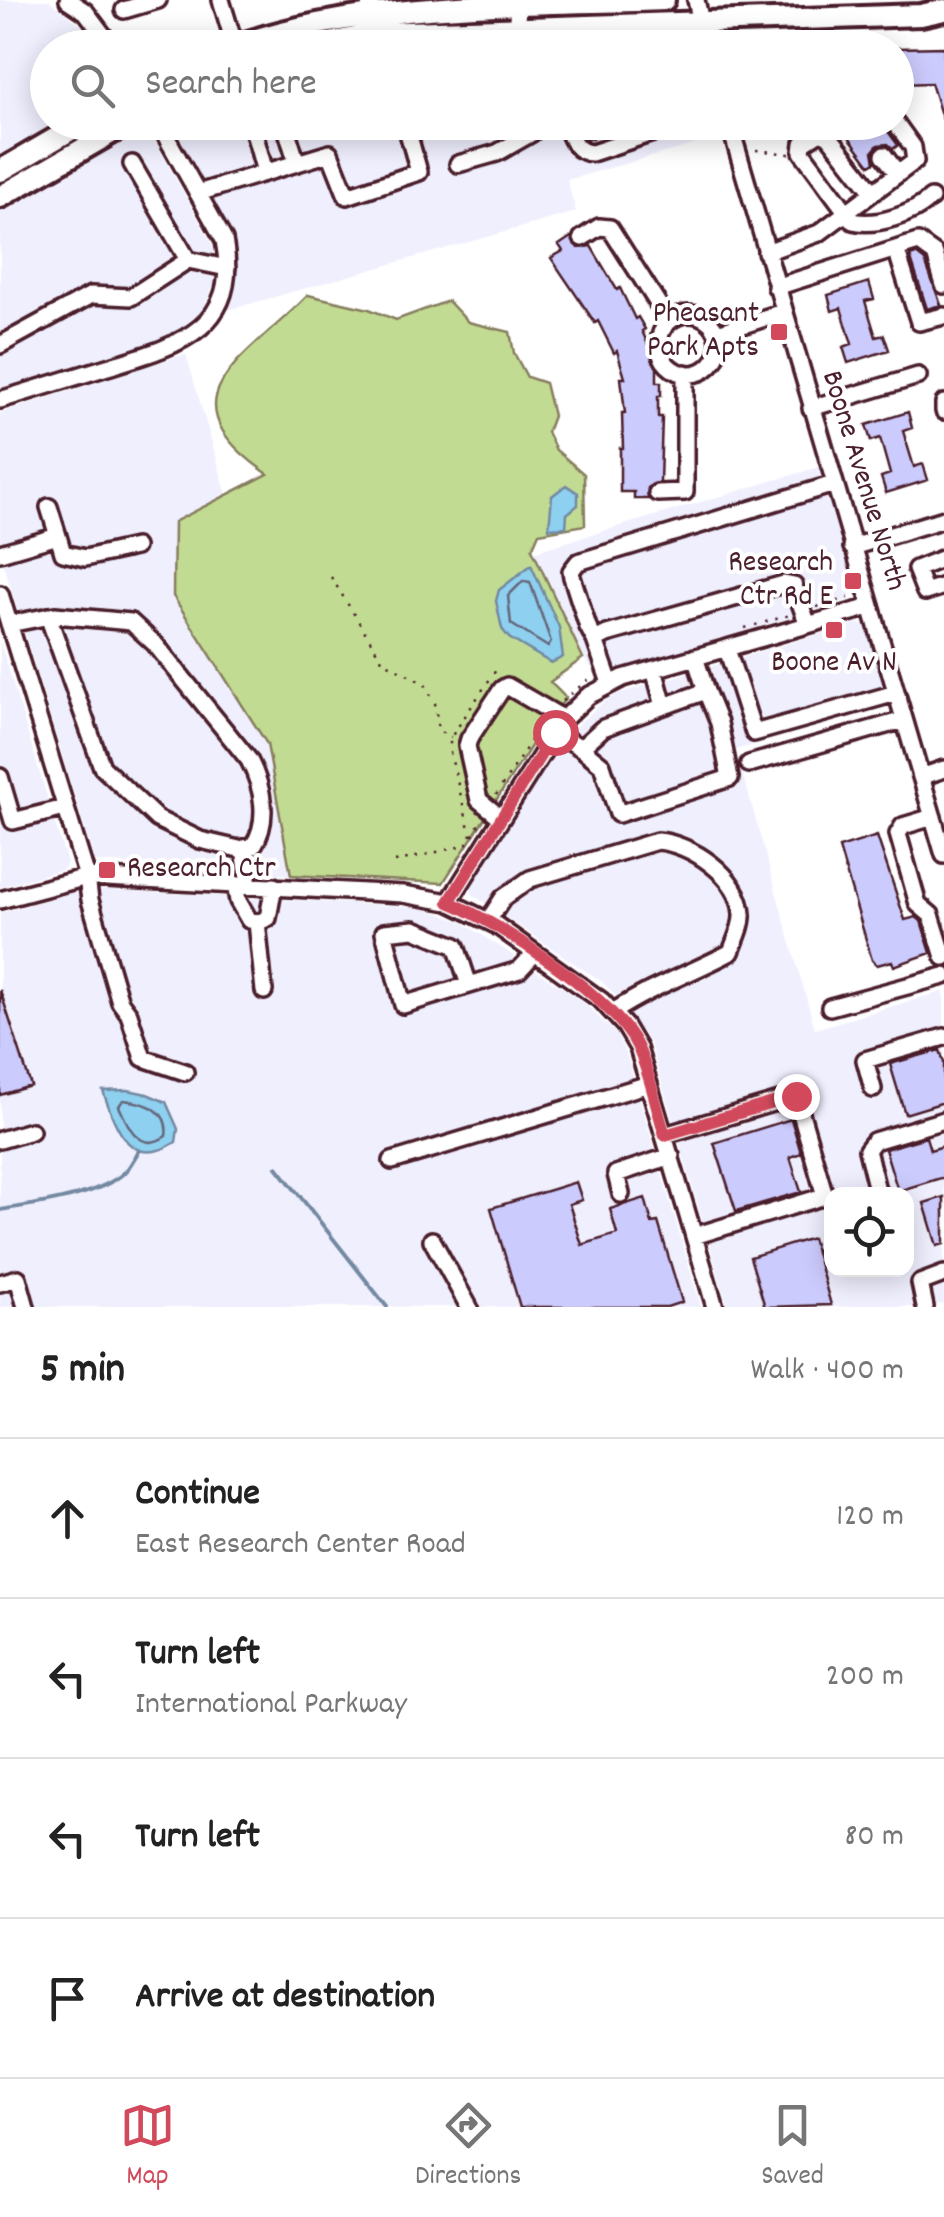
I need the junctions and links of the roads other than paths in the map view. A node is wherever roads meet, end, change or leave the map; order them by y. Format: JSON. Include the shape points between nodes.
{"nodes":[{"id":1,"x":68,"y":0,"type":"edge"},
{"id":2,"x":158,"y":0,"type":"edge"},
{"id":3,"x":221,"y":0,"type":"edge"},
{"id":4,"x":664,"y":0,"type":"edge"},
{"id":5,"x":696,"y":0,"type":"edge"},
{"id":6,"x":936,"y":0,"type":"edge"},
{"id":7,"x":944,"y":2,"type":"edge"},
{"id":8,"x":519,"y":3,"type":"edge"},
{"id":9,"x":124,"y":10,"type":"dead end"},
{"id":10,"x":944,"y":10,"type":"edge"},
{"id":11,"x":700,"y":22,"type":"junction"},
{"id":12,"x":376,"y":24,"type":"edge"},
{"id":13,"x":100,"y":30,"type":"edge"},
{"id":14,"x":229,"y":30,"type":"edge"},
{"id":15,"x":288,"y":30,"type":"edge"},
{"id":16,"x":436,"y":30,"type":"edge"},
{"id":17,"x":517,"y":30,"type":"edge"},
{"id":18,"x":608,"y":30,"type":"edge"},
{"id":19,"x":702,"y":30,"type":"edge"},
{"id":20,"x":54,"y":140,"type":"edge"},
{"id":21,"x":99,"y":140,"type":"edge"},
{"id":22,"x":168,"y":140,"type":"edge"},
{"id":23,"x":256,"y":140,"type":"edge"},
{"id":24,"x":289,"y":140,"type":"edge"},
{"id":25,"x":410,"y":140,"type":"edge"},
{"id":26,"x":521,"y":140,"type":"edge"},
{"id":27,"x":572,"y":140,"type":"edge"},
{"id":28,"x":630,"y":140,"type":"edge"},
{"id":29,"x":735,"y":140,"type":"edge"},
{"id":30,"x":805,"y":140,"type":"edge"},
{"id":31,"x":832,"y":140,"type":"edge"},
{"id":32,"x":909,"y":140,"type":"edge"},
{"id":33,"x":884,"y":155,"type":"dead end"},
{"id":34,"x":296,"y":163,"type":"junction"},
{"id":35,"x":132,"y":164,"type":"dead end"},
{"id":36,"x":458,"y":164,"type":"dead end"},
{"id":37,"x":0,"y":172,"type":"edge"},
{"id":38,"x":266,"y":172,"type":"junction"},
{"id":39,"x":898,"y":174,"type":"junction"},
{"id":40,"x":874,"y":192,"type":"junction"},
{"id":41,"x":198,"y":193,"type":"junction"},
{"id":42,"x":0,"y":197,"type":"edge"},
{"id":43,"x":931,"y":198,"type":"dead end"},
{"id":44,"x":845,"y":214,"type":"junction"},
{"id":45,"x":582,"y":238,"type":"dead end"},
{"id":46,"x":896,"y":249,"type":"junction"},
{"id":47,"x":766,"y":252,"type":"junction"},
{"id":48,"x":188,"y":260,"type":"junction"},
{"id":49,"x":227,"y":268,"type":"junction"},
{"id":50,"x":776,"y":286,"type":"junction"},
{"id":51,"x":944,"y":286,"type":"edge"},
{"id":52,"x":784,"y":312,"type":"junction"},
{"id":53,"x":944,"y":316,"type":"edge"},
{"id":54,"x":669,"y":321,"type":"junction"},
{"id":55,"x":718,"y":333,"type":"junction"},
{"id":56,"x":0,"y":345,"type":"edge"},
{"id":57,"x":685,"y":373,"type":"junction"},
{"id":58,"x":918,"y":376,"type":"dead end"},
{"id":59,"x":0,"y":400,"type":"edge"},
{"id":60,"x":944,"y":403,"type":"edge"},
{"id":61,"x":811,"y":408,"type":"junction"},
{"id":62,"x":944,"y":411,"type":"edge"},
{"id":63,"x":834,"y":484,"type":"junction"},
{"id":64,"x":657,"y":493,"type":"dead end"},
{"id":65,"x":49,"y":507,"type":"dead end"},
{"id":66,"x":944,"y":519,"type":"edge"},
{"id":67,"x":58,"y":536,"type":"junction"},
{"id":68,"x":135,"y":546,"type":"dead end"},
{"id":69,"x":852,"y":547,"type":"junction"},
{"id":70,"x":0,"y":554,"type":"edge"},
{"id":71,"x":944,"y":558,"type":"edge"},
{"id":72,"x":944,"y":586,"type":"edge"},
{"id":73,"x":0,"y":594,"type":"edge"},
{"id":74,"x":870,"y":607,"type":"junction"},
{"id":75,"x":48,"y":616,"type":"junction"},
{"id":76,"x":805,"y":618,"type":"junction"},
{"id":77,"x":9,"y":624,"type":"junction"},
{"id":78,"x":596,"y":640,"type":"junction"},
{"id":79,"x":8,"y":646,"type":"edge"},
{"id":80,"x":727,"y":648,"type":"junction"},
{"id":81,"x":695,"y":658,"type":"junction"},
{"id":82,"x":654,"y":669,"type":"junction"},
{"id":83,"x":607,"y":677,"type":"junction"},
{"id":84,"x":706,"y":691,"type":"junction"},
{"id":85,"x":896,"y":693,"type":"junction"},
{"id":86,"x":664,"y":706,"type":"junction"},
{"id":87,"x":904,"y":720,"type":"junction"},
{"id":88,"x":557,"y":721,"type":"junction"},
{"id":89,"x":582,"y":748,"type":"junction"},
{"id":90,"x":749,"y":764,"type":"dead end"},
{"id":91,"x":944,"y":768,"type":"edge"},
{"id":92,"x":0,"y":777,"type":"edge"},
{"id":93,"x":920,"y":777,"type":"junction"},
{"id":94,"x":65,"y":808,"type":"junction"},
{"id":95,"x":494,"y":813,"type":"junction"},
{"id":96,"x":933,"y":817,"type":"junction"},
{"id":97,"x":244,"y":848,"type":"junction"},
{"id":98,"x":944,"y":855,"type":"edge"},
{"id":99,"x":87,"y":877,"type":"junction"},
{"id":100,"x":242,"y":885,"type":"junction"},
{"id":101,"x":274,"y":886,"type":"junction"},
{"id":102,"x":0,"y":900,"type":"edge"},
{"id":103,"x":449,"y":902,"type":"junction"},
{"id":104,"x":488,"y":920,"type":"junction"},
{"id":105,"x":258,"y":922,"type":"junction"},
{"id":106,"x":535,"y":954,"type":"junction"},
{"id":107,"x":944,"y":957,"type":"edge"},
{"id":108,"x":944,"y":976,"type":"edge"},
{"id":109,"x":469,"y":985,"type":"junction"},
{"id":110,"x":264,"y":991,"type":"dead end"},
{"id":111,"x":830,"y":1007,"type":"dead end"},
{"id":112,"x":613,"y":1012,"type":"junction"},
{"id":113,"x":944,"y":1037,"type":"edge"},
{"id":114,"x":185,"y":1072,"type":"dead end"},
{"id":115,"x":650,"y":1084,"type":"junction"},
{"id":116,"x":873,"y":1088,"type":"dead end"},
{"id":117,"x":944,"y":1120,"type":"edge"},
{"id":118,"x":31,"y":1131,"type":"dead end"},
{"id":119,"x":665,"y":1135,"type":"junction"},
{"id":120,"x":0,"y":1140,"type":"edge"},
{"id":121,"x":671,"y":1156,"type":"junction"},
{"id":122,"x":392,"y":1161,"type":"dead end"},
{"id":123,"x":876,"y":1187,"type":"edge"},
{"id":124,"x":621,"y":1194,"type":"dead end"},
{"id":125,"x":694,"y":1236,"type":"junction"},
{"id":126,"x":432,"y":1240,"type":"dead end"},
{"id":127,"x":944,"y":1274,"type":"edge"},
{"id":128,"x":0,"y":1283,"type":"edge"},
{"id":129,"x":26,"y":1307,"type":"edge"},
{"id":130,"x":468,"y":1307,"type":"edge"},
{"id":131,"x":715,"y":1307,"type":"edge"},
{"id":132,"x":925,"y":1307,"type":"edge"}],
"edges":[{"from":1,"to":13,"type":"street"},
{"from":2,"to":9,"type":"street"},
{"from":3,"to":14,"type":"street"},
{"from":4,"to":8,"type":"main road"},
{"from":5,"to":11,"type":"street"},
{"from":6,"to":7,"type":"main road"},
{"from":8,"to":12,"type":"main road"},
{"from":8,"to":17,"type":"street"},
{"from":10,"to":11,"type":"main road"},
{"from":11,"to":18,"type":"main road"},
{"from":11,"to":19,"type":"street"},
{"from":12,"to":15,"type":"main road"},
{"from":12,"to":16,"type":"main road"},
{"from":20,"to":37,"type":"main road"},
{"from":21,"to":42,"type":"main road"},
{"from":22,"to":41,"type":"street"},
{"from":23,"to":38,"type":"street"},
{"from":24,"to":34,"type":"street"},
{"from":25,"to":34,"type":"street","via":[[419,172],[348,196],[330,154]]},
{"from":26,"to":36,"type":"street"},
{"from":27,"to":28,"type":"street","via":[[582,152]]},
{"from":29,"to":47,"type":"street","name":"Boone Avenue North"},
{"from":30,"to":44,"type":"street","via":[[802,152]]},
{"from":31,"to":40,"type":"street"},
{"from":32,"to":39,"type":"street","via":[[914,161]]},
{"from":33,"to":39,"type":"street"},
{"from":34,"to":38,"type":"street"},
{"from":35,"to":48,"type":"street"},
{"from":38,"to":41,"type":"street"},
{"from":39,"to":40,"type":"street"},
{"from":40,"to":44,"type":"street"},
{"from":41,"to":49,"type":"street","via":[[224,240]]},
{"from":43,"to":44,"type":"street","via":[[871,223]]},
{"from":44,"to":47,"type":"street","via":[[820,233]]},
{"from":45,"to":54,"type":"street","via":[[610,228]]},
{"from":46,"to":50,"type":"street"},
{"from":46,"to":51,"type":"street","via":[[918,242],[935,254]]},
{"from":46,"to":53,"type":"street","via":[[919,322]]},
{"from":47,"to":50,"type":"street","name":"Boone Avenue North"},
{"from":48,"to":49,"type":"street"},
{"from":48,"to":56,"type":"street","via":[[131,297],[91,295]]},
{"from":49,"to":59,"type":"street","via":[[211,316],[183,342]]},
{"from":50,"to":52,"type":"street","name":"Boone Avenue North"},
{"from":52,"to":55,"type":"street"},
{"from":52,"to":61,"type":"street","name":"Boone Avenue North"},
{"from":54,"to":55,"type":"street","via":[[696,314]]},
{"from":54,"to":57,"type":"street","via":[[660,350],[670,367]]},
{"from":55,"to":57,"type":"street","via":[[714,362]]},
{"from":57,"to":64,"type":"street","via":[[685,492]]},
{"from":58,"to":61,"type":"street"},
{"from":60,"to":62,"type":"street"},
{"from":61,"to":63,"type":"street","name":"Boone Avenue North"},
{"from":63,"to":69,"type":"street","name":"Boone Avenue North"},
{"from":63,"to":78,"type":"street","via":[[578,562],[572,577]]},
{"from":65,"to":67,"type":"street"},
{"from":66,"to":69,"type":"street"},
{"from":67,"to":68,"type":"street","via":[[63,553],[85,558]]},
{"from":67,"to":70,"type":"street"},
{"from":69,"to":74,"type":"street","name":"Boone Avenue North"},
{"from":71,"to":72,"type":"street","via":[[916,569],[925,592]]},
{"from":73,"to":77,"type":"street"},
{"from":74,"to":76,"type":"street"},
{"from":74,"to":85,"type":"street","name":"Boone Avenue North"},
{"from":75,"to":77,"type":"street"},
{"from":75,"to":97,"type":"street","via":[[102,767],[157,819],[200,840]]},
{"from":75,"to":97,"type":"street","via":[[131,622],[155,644],[258,776],[264,829]]},
{"from":76,"to":78,"type":"street","via":[[794,586],[784,584]]},
{"from":76,"to":80,"type":"street"},
{"from":77,"to":79,"type":"street"},
{"from":78,"to":83,"type":"street"},
{"from":79,"to":94,"type":"street"},
{"from":80,"to":81,"type":"street"},
{"from":80,"to":85,"type":"street","via":[[754,733]]},
{"from":81,"to":82,"type":"street"},
{"from":81,"to":84,"type":"street"},
{"from":82,"to":83,"type":"street"},
{"from":82,"to":86,"type":"street"},
{"from":83,"to":88,"type":"street"},
{"from":84,"to":86,"type":"street"},
{"from":84,"to":89,"type":"street","via":[[730,778],[618,814],[602,766]]},
{"from":85,"to":87,"type":"street","name":"Boone Avenue North"},
{"from":86,"to":89,"type":"street","via":[[603,728]]},
{"from":87,"to":90,"type":"street"},
{"from":87,"to":93,"type":"street","name":"Boone Avenue North"},
{"from":88,"to":89,"type":"street"},
{"from":88,"to":95,"type":"street"},
{"from":88,"to":95,"type":"street","via":[[508,686],[480,722],[466,746],[477,794]]},
{"from":91,"to":93,"type":"street"},
{"from":92,"to":94,"type":"street","via":[[12,820]]},
{"from":93,"to":96,"type":"street","name":"Boone Avenue North"},
{"from":94,"to":99,"type":"street"},
{"from":95,"to":103,"type":"street"},
{"from":96,"to":98,"type":"street","name":"Boone Avenue North"},
{"from":96,"to":107,"type":"street","via":[[903,826],[898,834],[918,904],[931,914]]},
{"from":97,"to":100,"type":"street"},
{"from":99,"to":100,"type":"street"},
{"from":99,"to":102,"type":"street"},
{"from":99,"to":114,"type":"street","via":[[120,1002],[143,1058]]},
{"from":100,"to":101,"type":"street"},
{"from":100,"to":105,"type":"street","via":[[242,912]]},
{"from":101,"to":103,"type":"street"},
{"from":101,"to":105,"type":"street","via":[[268,918]]},
{"from":103,"to":104,"type":"street"},
{"from":104,"to":106,"type":"street"},
{"from":104,"to":112,"type":"street","via":[[503,898],[530,879],[657,842],[676,842],[714,868],[734,888],[742,915],[731,952]]},
{"from":105,"to":110,"type":"street"},
{"from":106,"to":109,"type":"street","via":[[519,970]]},
{"from":106,"to":112,"type":"street"},
{"from":108,"to":111,"type":"street"},
{"from":109,"to":109,"type":"street","via":[[402,1005],[384,932],[414,929],[456,946]]},
{"from":112,"to":115,"type":"street","via":[[638,1048]]},
{"from":113,"to":116,"type":"street","via":[[865,1060]]},
{"from":115,"to":119,"type":"street"},
{"from":115,"to":122,"type":"street"},
{"from":117,"to":123,"type":"street","via":[[874,1141],[867,1150]]},
{"from":118,"to":120,"type":"street"},
{"from":119,"to":121,"type":"street"},
{"from":119,"to":125,"type":"street","via":[[796,1096],[826,1196]]},
{"from":121,"to":124,"type":"street","via":[[616,1174]]},
{"from":121,"to":125,"type":"street"},
{"from":125,"to":131,"type":"street"},
{"from":126,"to":130,"type":"street"},
{"from":127,"to":132,"type":"street","via":[[920,1283]]},
{"from":128,"to":129,"type":"street","via":[[18,1278]]}]}
